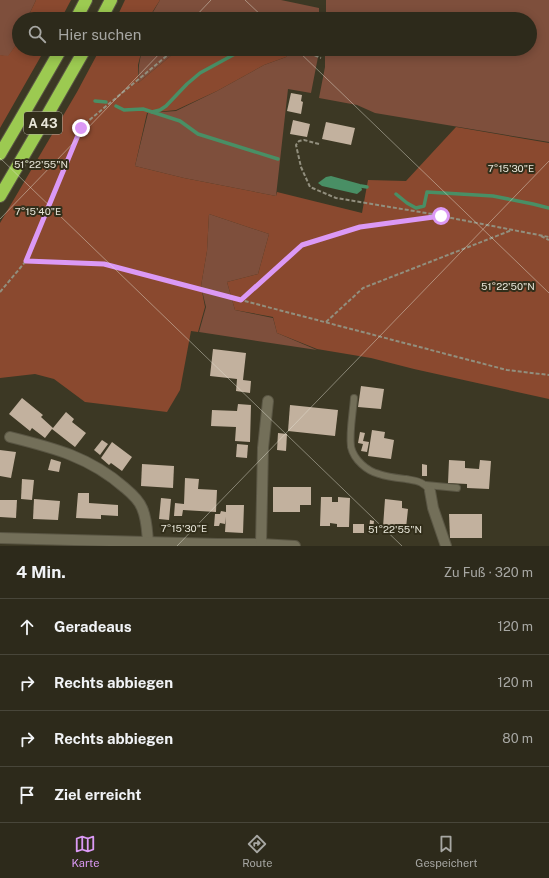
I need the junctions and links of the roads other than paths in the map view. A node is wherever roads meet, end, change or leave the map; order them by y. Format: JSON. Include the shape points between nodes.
{"nodes":[{"id":1,"x":86,"y":0,"type":"edge"},
{"id":2,"x":111,"y":0,"type":"edge"},
{"id":3,"x":80,"y":12,"type":"edge"},
{"id":4,"x":104,"y":12,"type":"edge"},
{"id":5,"x":57,"y":56,"type":"edge"},
{"id":6,"x":81,"y":56,"type":"edge"},
{"id":7,"x":0,"y":154,"type":"edge"},
{"id":8,"x":0,"y":196,"type":"edge"},
{"id":9,"x":354,"y":398,"type":"dead end"},
{"id":10,"x":268,"y":401,"type":"dead end"},
{"id":11,"x":10,"y":437,"type":"dead end"},
{"id":12,"x":428,"y":488,"type":"junction"},
{"id":13,"x":457,"y":488,"type":"dead end"},
{"id":14,"x":0,"y":538,"type":"edge"},
{"id":15,"x":34,"y":542,"type":"edge"},
{"id":16,"x":148,"y":542,"type":"junction"},
{"id":17,"x":121,"y":544,"type":"edge"},
{"id":18,"x":261,"y":544,"type":"junction"},
{"id":19,"x":295,"y":546,"type":"edge"},
{"id":20,"x":446,"y":546,"type":"edge"}],
"edges":[{"from":1,"to":3,"type":"highway"},
{"from":2,"to":4,"type":"highway"},
{"from":5,"to":7,"type":"highway","number":"A 43"},
{"from":6,"to":8,"type":"highway","number":"A 43"},
{"from":9,"to":12,"type":"lane","via":[[351,438],[356,458],[369,470],[419,481]]},
{"from":10,"to":18,"type":"street"},
{"from":11,"to":16,"type":"street","via":[[67,453],[115,479],[142,507]]},
{"from":12,"to":13,"type":"lane"},
{"from":12,"to":20,"type":"street"},
{"from":14,"to":15,"type":"street"},
{"from":15,"to":17,"type":"street"},
{"from":16,"to":17,"type":"street"},
{"from":16,"to":18,"type":"street"},
{"from":18,"to":19,"type":"street"}]}
